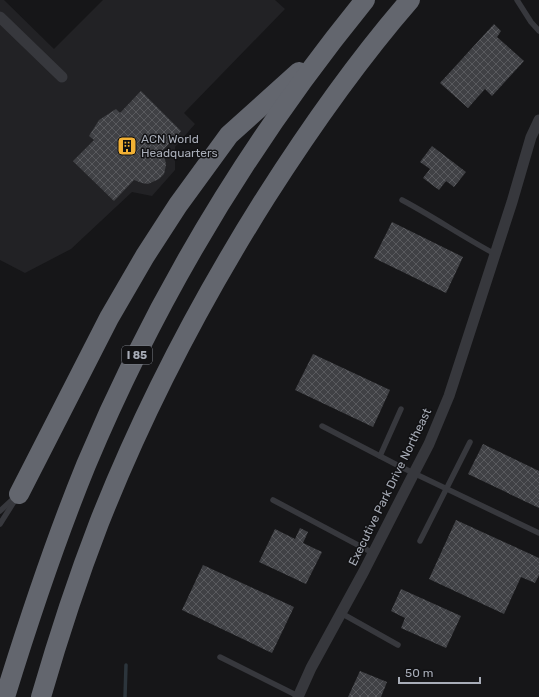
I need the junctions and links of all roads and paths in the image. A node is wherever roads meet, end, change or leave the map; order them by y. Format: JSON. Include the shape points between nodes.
{"nodes":[{"id":1,"x":365,"y":0,"type":"edge"},
{"id":2,"x":410,"y":0,"type":"edge"},
{"id":3,"x":517,"y":0,"type":"edge"},
{"id":4,"x":0,"y":17,"type":"edge"},
{"id":5,"x":539,"y":31,"type":"edge"},
{"id":6,"x":330,"y":43,"type":"junction"},
{"id":7,"x":62,"y":77,"type":"dead end"},
{"id":8,"x":539,"y":120,"type":"edge"},
{"id":9,"x":402,"y":200,"type":"dead end"},
{"id":10,"x":495,"y":254,"type":"junction"},
{"id":11,"x":401,"y":409,"type":"dead end"},
{"id":12,"x":322,"y":426,"type":"dead end"},
{"id":13,"x":470,"y":442,"type":"dead end"},
{"id":14,"x":380,"y":456,"type":"junction"},
{"id":15,"x":414,"y":472,"type":"junction"},
{"id":16,"x":447,"y":488,"type":"junction"},
{"id":17,"x":19,"y":494,"type":"junction"},
{"id":18,"x":273,"y":500,"type":"dead end"},
{"id":19,"x":0,"y":511,"type":"edge"},
{"id":20,"x":0,"y":524,"type":"edge"},
{"id":21,"x":539,"y":533,"type":"edge"},
{"id":22,"x":420,"y":541,"type":"dead end"},
{"id":23,"x":373,"y":553,"type":"junction"},
{"id":24,"x":341,"y":613,"type":"junction"},
{"id":25,"x":398,"y":645,"type":"dead end"},
{"id":26,"x":220,"y":657,"type":"dead end"},
{"id":27,"x":298,"y":696,"type":"edge"},
{"id":28,"x":5,"y":697,"type":"edge"},
{"id":29,"x":41,"y":697,"type":"edge"}],
"edges":[{"from":1,"to":6,"type":"highway","number":"I 85"},
{"from":2,"to":29,"type":"highway","number":"I 85","via":[[338,91],[293,155],[208,292],[151,405],[117,480],[74,591]]},
{"from":3,"to":5,"type":"lane"},
{"from":4,"to":7,"type":"street"},
{"from":6,"to":17,"type":"highway","via":[[229,135],[178,205],[109,318]]},
{"from":6,"to":28,"type":"highway","number":"I 85","via":[[226,195],[155,320],[87,464],[46,569]]},
{"from":8,"to":10,"type":"street","name":"Executive Park Drive Northeast","via":[[531,137]]},
{"from":9,"to":10,"type":"lane"},
{"from":10,"to":15,"type":"street","name":"Executive Park Drive Northeast","via":[[449,396]]},
{"from":11,"to":14,"type":"lane"},
{"from":12,"to":14,"type":"lane"},
{"from":13,"to":16,"type":"lane"},
{"from":14,"to":15,"type":"lane"},
{"from":15,"to":16,"type":"lane"},
{"from":15,"to":23,"type":"street","name":"Executive Park Drive Northeast"},
{"from":16,"to":21,"type":"lane"},
{"from":16,"to":22,"type":"lane"},
{"from":17,"to":19,"type":"lane"},
{"from":17,"to":20,"type":"lane"},
{"from":18,"to":23,"type":"lane"},
{"from":23,"to":24,"type":"street","name":"Executive Park Drive Northeast"},
{"from":24,"to":25,"type":"lane"},
{"from":24,"to":27,"type":"street","name":"Executive Park Drive Northeast"},
{"from":26,"to":27,"type":"lane"}]}
